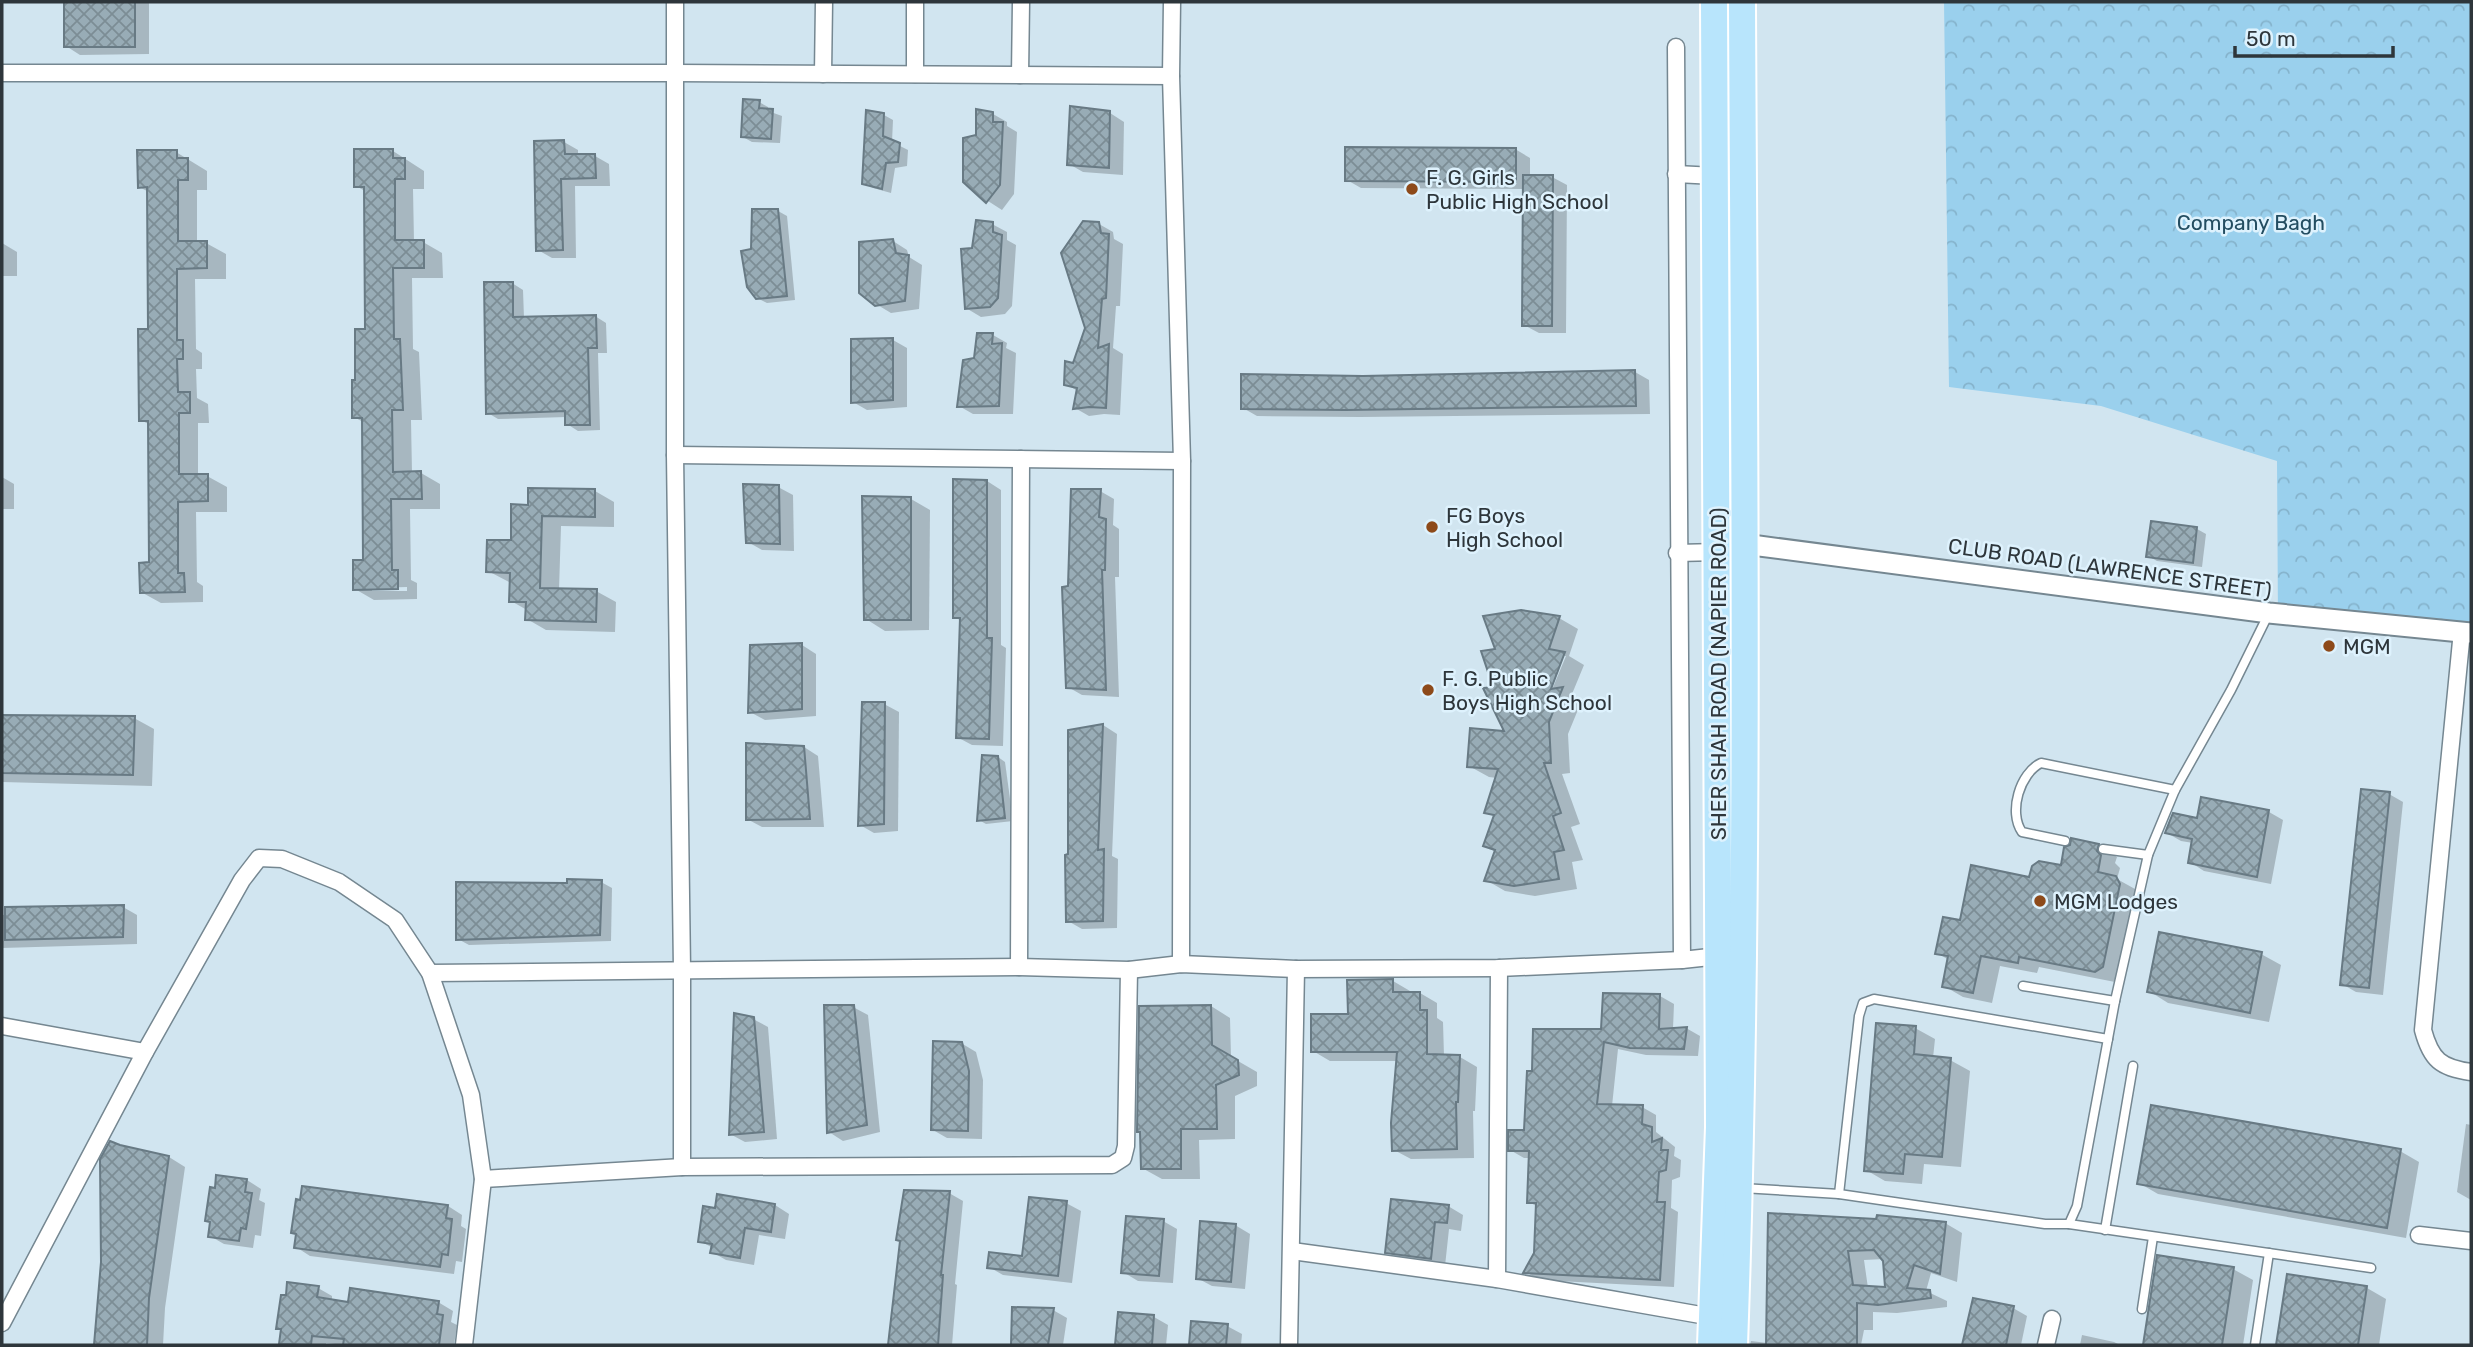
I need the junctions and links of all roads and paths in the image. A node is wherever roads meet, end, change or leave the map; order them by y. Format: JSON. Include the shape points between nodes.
{"nodes":[{"id":1,"x":675,"y":2,"type":"edge"},
{"id":2,"x":824,"y":2,"type":"edge"},
{"id":3,"x":915,"y":2,"type":"edge"},
{"id":4,"x":1021,"y":2,"type":"edge"},
{"id":5,"x":1172,"y":2,"type":"edge"},
{"id":6,"x":1714,"y":2,"type":"edge"},
{"id":7,"x":1742,"y":2,"type":"edge"},
{"id":8,"x":1676,"y":47,"type":"dead end"},
{"id":9,"x":2,"y":73,"type":"edge"},
{"id":10,"x":676,"y":73,"type":"junction"},
{"id":11,"x":823,"y":74,"type":"junction"},
{"id":12,"x":915,"y":74,"type":"junction"},
{"id":13,"x":1020,"y":75,"type":"junction"},
{"id":14,"x":1171,"y":76,"type":"junction"},
{"id":15,"x":1676,"y":174,"type":"junction"},
{"id":16,"x":1715,"y":176,"type":"junction"},
{"id":17,"x":675,"y":455,"type":"junction"},
{"id":18,"x":1021,"y":459,"type":"junction"},
{"id":19,"x":1182,"y":461,"type":"junction"},
{"id":20,"x":1744,"y":544,"type":"junction"},
{"id":21,"x":1718,"y":552,"type":"junction"},
{"id":22,"x":1677,"y":553,"type":"junction"},
{"id":23,"x":2269,"y":613,"type":"junction"},
{"id":24,"x":2467,"y":632,"type":"edge"},
{"id":25,"x":2175,"y":790,"type":"junction"},
{"id":26,"x":2065,"y":841,"type":"dead end"},
{"id":27,"x":2103,"y":849,"type":"dead end"},
{"id":28,"x":2148,"y":855,"type":"junction"},
{"id":29,"x":1741,"y":939,"type":"junction"},
{"id":30,"x":1719,"y":956,"type":"junction"},
{"id":31,"x":1682,"y":960,"type":"junction"},
{"id":32,"x":1181,"y":964,"type":"junction"},
{"id":33,"x":1019,"y":967,"type":"junction"},
{"id":34,"x":1499,"y":968,"type":"junction"},
{"id":35,"x":682,"y":969,"type":"junction"},
{"id":36,"x":1129,"y":970,"type":"junction"},
{"id":37,"x":1296,"y":970,"type":"junction"},
{"id":38,"x":430,"y":973,"type":"junction"},
{"id":39,"x":2023,"y":986,"type":"dead end"},
{"id":40,"x":2115,"y":1000,"type":"junction"},
{"id":41,"x":2,"y":1026,"type":"edge"},
{"id":42,"x":2108,"y":1039,"type":"junction"},
{"id":43,"x":145,"y":1052,"type":"junction"},
{"id":44,"x":2133,"y":1066,"type":"dead end"},
{"id":45,"x":2471,"y":1072,"type":"edge"},
{"id":46,"x":682,"y":1167,"type":"junction"},
{"id":47,"x":483,"y":1179,"type":"junction"},
{"id":48,"x":1739,"y":1188,"type":"junction"},
{"id":49,"x":1839,"y":1194,"type":"junction"},
{"id":50,"x":2069,"y":1224,"type":"junction"},
{"id":51,"x":2105,"y":1230,"type":"junction"},
{"id":52,"x":2420,"y":1236,"type":"dead end"},
{"id":53,"x":2153,"y":1237,"type":"junction"},
{"id":54,"x":2471,"y":1241,"type":"edge"},
{"id":55,"x":1292,"y":1251,"type":"junction"},
{"id":56,"x":2269,"y":1253,"type":"junction"},
{"id":57,"x":2371,"y":1268,"type":"dead end"},
{"id":58,"x":1497,"y":1279,"type":"junction"},
{"id":59,"x":2142,"y":1309,"type":"dead end"},
{"id":60,"x":1712,"y":1317,"type":"junction"},
{"id":61,"x":2052,"y":1319,"type":"dead end"},
{"id":62,"x":2,"y":1323,"type":"edge"},
{"id":63,"x":464,"y":1345,"type":"edge"},
{"id":64,"x":1289,"y":1345,"type":"edge"},
{"id":65,"x":1711,"y":1345,"type":"edge"},
{"id":66,"x":1734,"y":1345,"type":"edge"},
{"id":67,"x":2046,"y":1345,"type":"edge"},
{"id":68,"x":2255,"y":1345,"type":"edge"}],
"edges":[{"from":1,"to":10,"type":"street"},
{"from":2,"to":11,"type":"street"},
{"from":3,"to":12,"type":"street"},
{"from":4,"to":13,"type":"street"},
{"from":5,"to":14,"type":"street"},
{"from":6,"to":16,"type":"main road","name":"SHER SHAH ROAD (NAPIER ROAD)"},
{"from":7,"to":20,"type":"main road","name":"SHER SHAH ROAD (NAPIER ROAD)"},
{"from":8,"to":15,"type":"street"},
{"from":9,"to":10,"type":"street"},
{"from":10,"to":11,"type":"street"},
{"from":10,"to":17,"type":"street"},
{"from":11,"to":12,"type":"street"},
{"from":12,"to":13,"type":"street"},
{"from":13,"to":14,"type":"street"},
{"from":14,"to":19,"type":"street"},
{"from":15,"to":16,"type":"street"},
{"from":15,"to":22,"type":"street"},
{"from":16,"to":21,"type":"main road","name":"SHER SHAH ROAD (NAPIER ROAD)"},
{"from":17,"to":18,"type":"street"},
{"from":17,"to":35,"type":"street"},
{"from":18,"to":19,"type":"street"},
{"from":18,"to":33,"type":"street"},
{"from":19,"to":32,"type":"street"},
{"from":20,"to":23,"type":"street","name":"CLUB ROAD (LAWRENCE STREET)"},
{"from":20,"to":29,"type":"main road","name":"SHER SHAH ROAD (NAPIER ROAD)"},
{"from":21,"to":22,"type":"street"},
{"from":21,"to":30,"type":"main road","name":"SHER SHAH ROAD (NAPIER ROAD)"},
{"from":22,"to":31,"type":"street"},
{"from":23,"to":24,"type":"street","name":"CLUB ROAD (LAWRENCE STREET)"},
{"from":23,"to":25,"type":"lane"},
{"from":24,"to":45,"type":"street","via":[[2423,1030],[2427,1047],[2439,1062]]},
{"from":25,"to":26,"type":"lane","via":[[2041,763],[2024,779],[2018,797],[2018,826],[2022,832]]},
{"from":25,"to":28,"type":"lane"},
{"from":27,"to":28,"type":"lane"},
{"from":28,"to":40,"type":"lane"},
{"from":29,"to":30,"type":"street"},
{"from":29,"to":48,"type":"main road","name":"SHER SHAH ROAD (NAPIER ROAD)"},
{"from":30,"to":31,"type":"street"},
{"from":30,"to":60,"type":"main road","name":"SHER SHAH ROAD (NAPIER ROAD)"},
{"from":31,"to":34,"type":"street"},
{"from":32,"to":36,"type":"street"},
{"from":32,"to":37,"type":"street"},
{"from":33,"to":35,"type":"street"},
{"from":33,"to":36,"type":"street"},
{"from":34,"to":37,"type":"street"},
{"from":34,"to":58,"type":"street"},
{"from":35,"to":38,"type":"street"},
{"from":35,"to":46,"type":"street"},
{"from":36,"to":46,"type":"street","via":[[1126,1146],[1123,1158],[1112,1165]]},
{"from":37,"to":55,"type":"street"},
{"from":38,"to":43,"type":"street","via":[[395,920],[339,882],[282,859],[259,859],[242,880]]},
{"from":38,"to":47,"type":"street","via":[[471,1095]]},
{"from":39,"to":40,"type":"lane"},
{"from":40,"to":42,"type":"lane"},
{"from":41,"to":43,"type":"street"},
{"from":42,"to":49,"type":"lane","via":[[1874,999],[1863,1003]]},
{"from":42,"to":50,"type":"lane","via":[[2077,1206]]},
{"from":43,"to":62,"type":"street"},
{"from":44,"to":51,"type":"lane"},
{"from":46,"to":47,"type":"street"},
{"from":47,"to":63,"type":"street"},
{"from":48,"to":49,"type":"lane"},
{"from":48,"to":66,"type":"main road","name":"SHER SHAH ROAD (NAPIER ROAD)"},
{"from":49,"to":50,"type":"lane"},
{"from":50,"to":51,"type":"lane"},
{"from":51,"to":53,"type":"lane"},
{"from":52,"to":54,"type":"street"},
{"from":53,"to":56,"type":"lane"},
{"from":53,"to":59,"type":"lane"},
{"from":55,"to":58,"type":"street"},
{"from":55,"to":64,"type":"street"},
{"from":56,"to":57,"type":"lane"},
{"from":56,"to":68,"type":"lane"},
{"from":58,"to":60,"type":"street"},
{"from":60,"to":65,"type":"main road","name":"SHER SHAH ROAD (NAPIER ROAD)"},
{"from":61,"to":67,"type":"street"}]}
